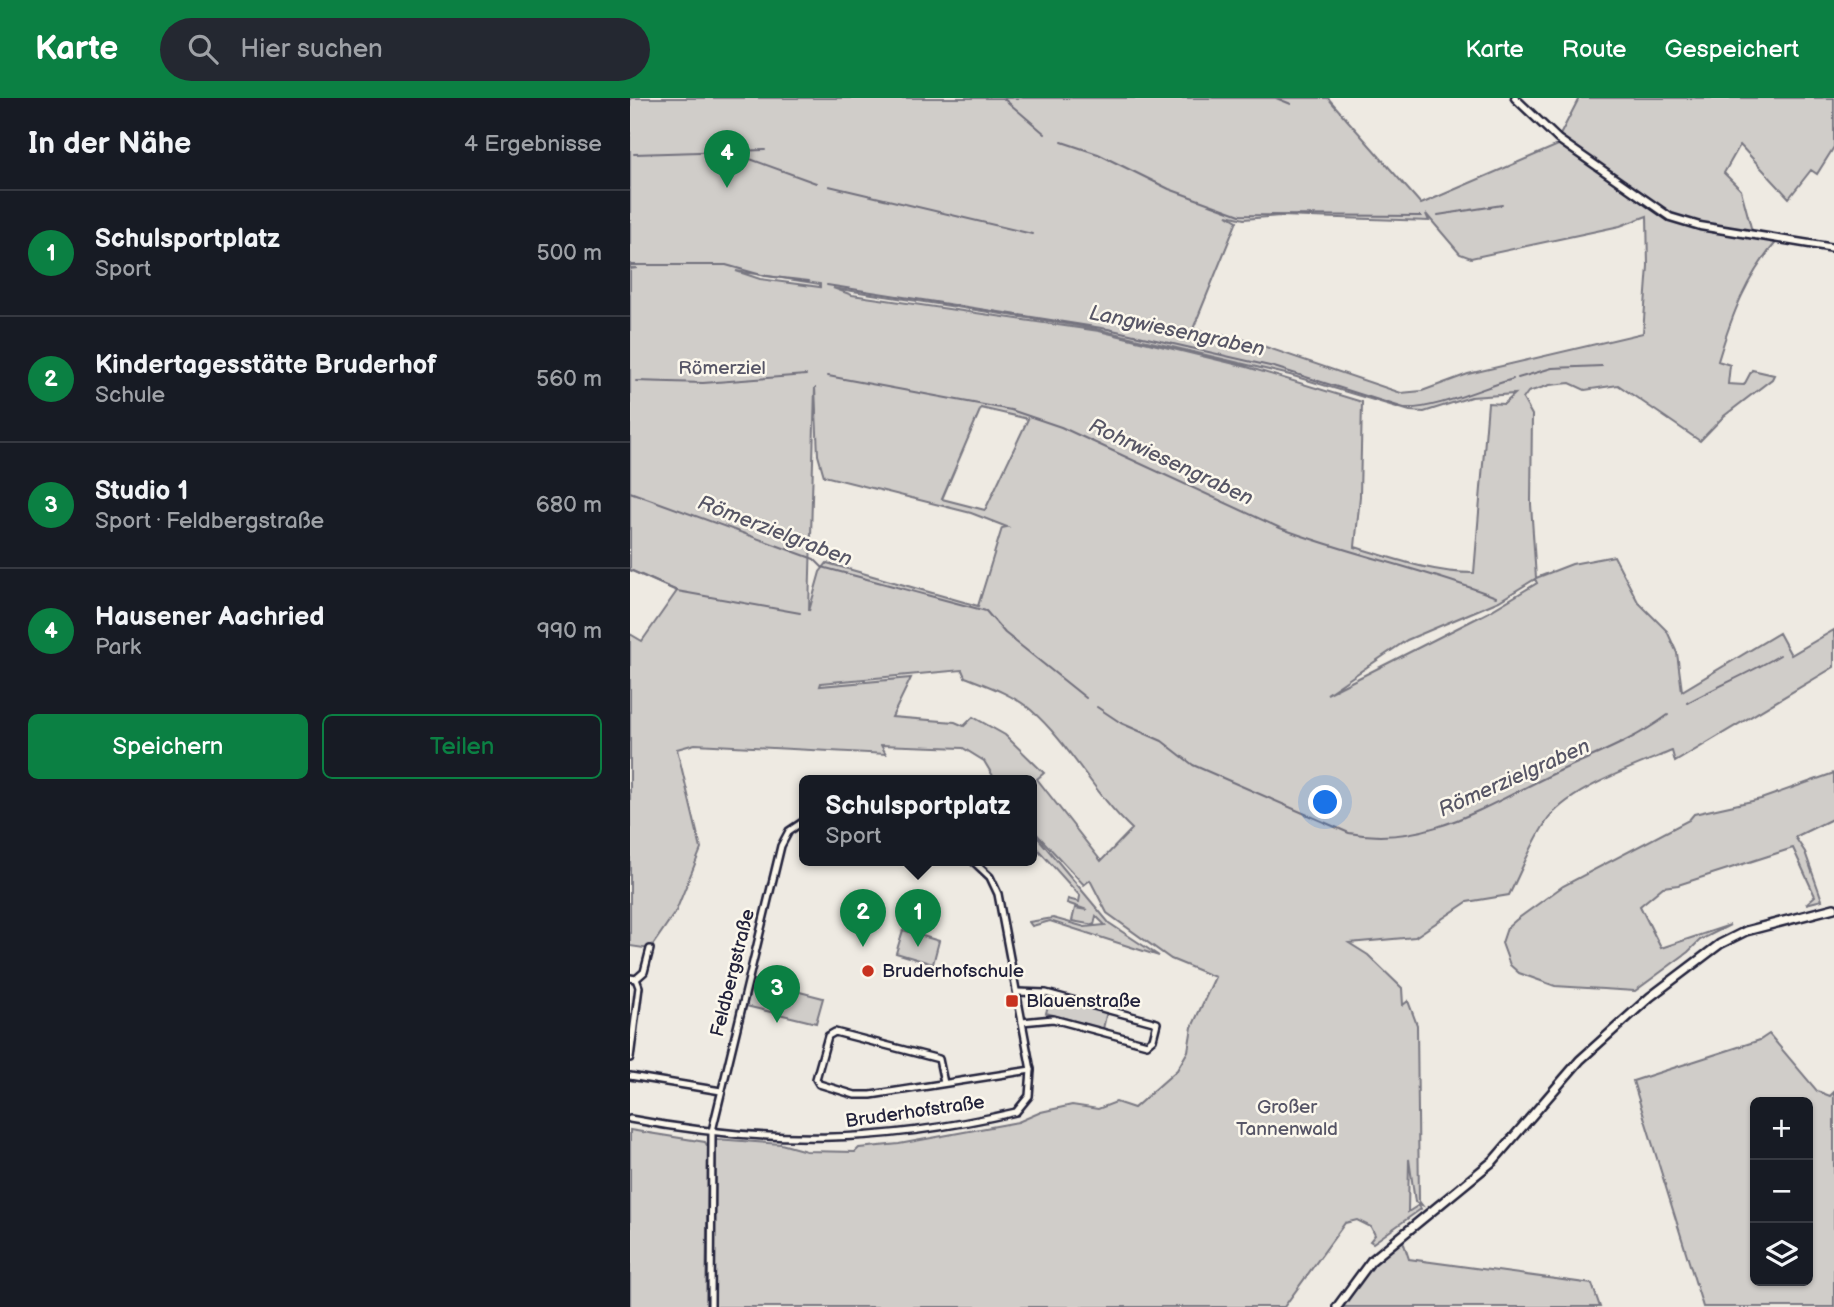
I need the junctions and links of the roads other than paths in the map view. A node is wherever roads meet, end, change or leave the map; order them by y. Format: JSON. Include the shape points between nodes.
{"nodes":[{"id":1,"x":1515,"y":98,"type":"edge"},
{"id":2,"x":1834,"y":248,"type":"edge"},
{"id":3,"x":799,"y":824,"type":"edge"},
{"id":4,"x":978,"y":866,"type":"edge"},
{"id":5,"x":1834,"y":908,"type":"edge"},
{"id":6,"x":650,"y":949,"type":"dead end"},
{"id":7,"x":633,"y":979,"type":"edge"},
{"id":8,"x":1017,"y":992,"type":"junction"},
{"id":9,"x":1022,"y":1022,"type":"junction"},
{"id":10,"x":630,"y":1058,"type":"edge"},
{"id":11,"x":1031,"y":1070,"type":"junction"},
{"id":12,"x":630,"y":1076,"type":"edge"},
{"id":13,"x":944,"y":1083,"type":"junction"},
{"id":14,"x":721,"y":1091,"type":"junction"},
{"id":15,"x":630,"y":1119,"type":"edge"},
{"id":16,"x":712,"y":1131,"type":"junction"},
{"id":17,"x":711,"y":1307,"type":"edge"},
{"id":18,"x":1337,"y":1307,"type":"edge"}],
"edges":[{"from":1,"to":2,"type":"street","via":[[1558,139],[1670,217]]},
{"from":3,"to":14,"type":"street","name":"Feldbergstraße","via":[[780,846]]},
{"from":4,"to":8,"type":"street","via":[[998,894]]},
{"from":5,"to":18,"type":"main road","via":[[1746,931],[1720,944],[1650,997],[1580,1060],[1493,1161],[1371,1262]]},
{"from":6,"to":7,"type":"street","via":[[644,972]]},
{"from":7,"to":10,"type":"street","via":[[639,987]]},
{"from":8,"to":9,"type":"street"},
{"from":8,"to":9,"type":"street","via":[[1046,993],[1157,1023],[1147,1044],[1053,1019]]},
{"from":9,"to":11,"type":"street"},
{"from":11,"to":13,"type":"street"},
{"from":11,"to":16,"type":"street","name":"Bruderhofstraße","via":[[1029,1096],[1016,1112],[891,1135],[798,1139]]},
{"from":12,"to":14,"type":"street"},
{"from":13,"to":13,"type":"street","via":[[939,1059],[835,1032],[828,1036],[816,1079],[819,1084],[863,1095]]},
{"from":14,"to":16,"type":"street","name":"Feldbergstraße"},
{"from":15,"to":16,"type":"street","name":"Bruderhofstraße"},
{"from":16,"to":17,"type":"street","name":"Feldbergstraße"}]}
